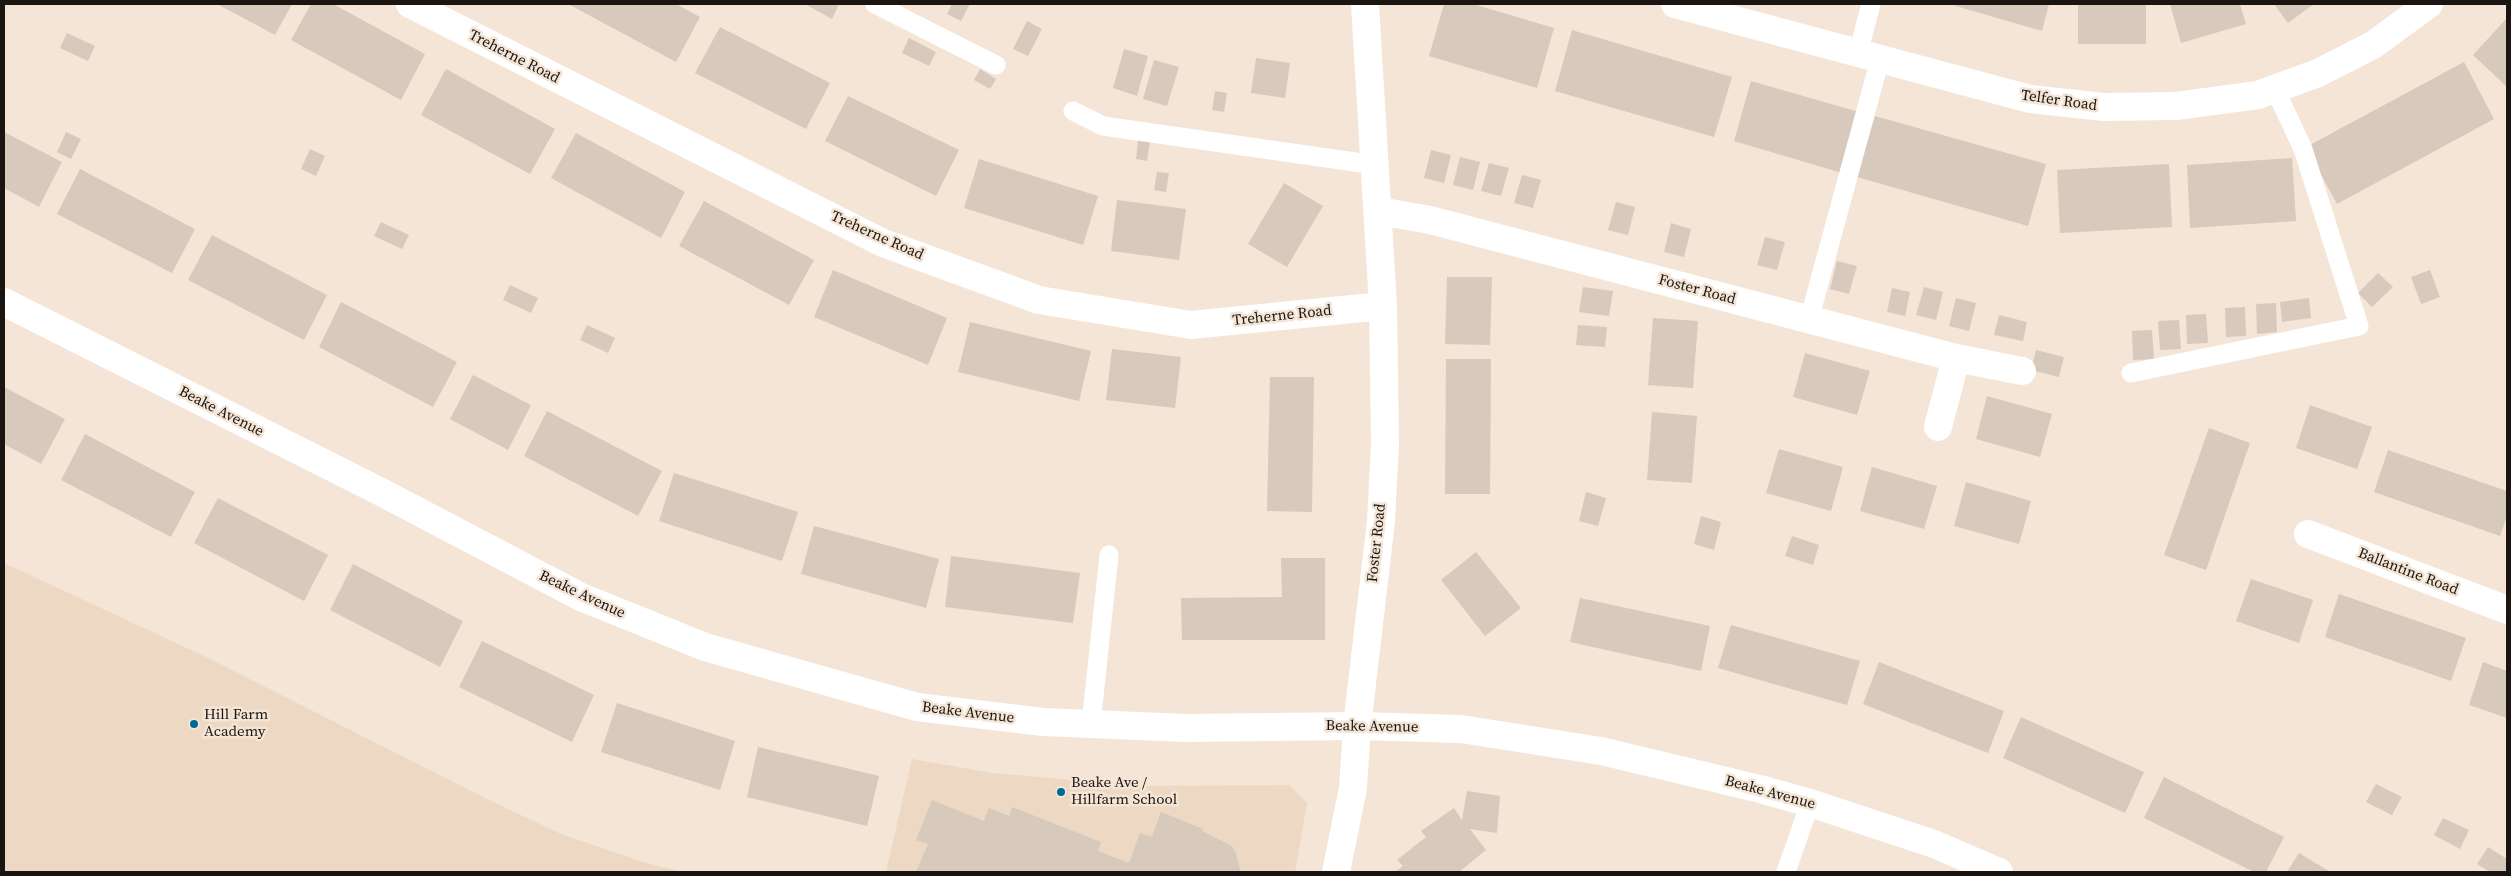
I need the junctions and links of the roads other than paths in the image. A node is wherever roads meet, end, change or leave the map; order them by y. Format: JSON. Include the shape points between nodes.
{"nodes":[{"id":1,"x":410,"y":4,"type":"edge"},
{"id":2,"x":875,"y":4,"type":"edge"},
{"id":3,"x":1365,"y":4,"type":"edge"},
{"id":4,"x":1676,"y":4,"type":"edge"},
{"id":5,"x":1872,"y":4,"type":"edge"},
{"id":6,"x":2429,"y":4,"type":"edge"},
{"id":7,"x":1869,"y":56,"type":"junction"},
{"id":8,"x":996,"y":65,"type":"dead end"},
{"id":9,"x":2275,"y":89,"type":"junction"},
{"id":10,"x":1073,"y":111,"type":"dead end"},
{"id":11,"x":1376,"y":165,"type":"junction"},
{"id":12,"x":1379,"y":211,"type":"junction"},
{"id":13,"x":4,"y":302,"type":"edge"},
{"id":14,"x":1383,"y":306,"type":"junction"},
{"id":15,"x":1808,"y":320,"type":"junction"},
{"id":16,"x":1956,"y":358,"type":"junction"},
{"id":17,"x":2022,"y":371,"type":"dead end"},
{"id":18,"x":2131,"y":373,"type":"dead end"},
{"id":19,"x":1938,"y":427,"type":"dead end"},
{"id":20,"x":2308,"y":534,"type":"dead end"},
{"id":21,"x":1109,"y":555,"type":"dead end"},
{"id":22,"x":2507,"y":610,"type":"edge"},
{"id":23,"x":1091,"y":724,"type":"junction"},
{"id":24,"x":1358,"y":726,"type":"junction"},
{"id":25,"x":1810,"y":804,"type":"junction"},
{"id":26,"x":1336,"y":872,"type":"edge"},
{"id":27,"x":1786,"y":872,"type":"edge"},
{"id":28,"x":1999,"y":872,"type":"edge"}],
"edges":[{"from":1,"to":14,"type":"street","name":"Treherne Road","via":[[883,243],[1039,300],[1191,325]]},
{"from":2,"to":8,"type":"lane"},
{"from":3,"to":11,"type":"street","name":"Foster Road"},
{"from":4,"to":7,"type":"street","name":"Telfer Road"},
{"from":5,"to":7,"type":"lane"},
{"from":6,"to":9,"type":"street","name":"Telfer Road","via":[[2373,45],[2318,73]]},
{"from":7,"to":9,"type":"street","name":"Telfer Road","via":[[2030,99],[2104,107],[2176,106],[2258,95]]},
{"from":7,"to":15,"type":"lane"},
{"from":9,"to":18,"type":"lane","via":[[2303,149],[2360,326]]},
{"from":10,"to":11,"type":"lane","via":[[1103,126]]},
{"from":11,"to":12,"type":"street","name":"Foster Road"},
{"from":12,"to":14,"type":"street","name":"Foster Road"},
{"from":12,"to":15,"type":"street","name":"Foster Road","via":[[1430,220]]},
{"from":13,"to":23,"type":"street","name":"Beake Avenue","via":[[581,597],[705,648],[917,707],[1043,722]]},
{"from":14,"to":24,"type":"street","name":"Foster Road","via":[[1385,443],[1381,511]]},
{"from":15,"to":16,"type":"street","name":"Foster Road"},
{"from":16,"to":17,"type":"street","name":"Foster Road"},
{"from":16,"to":19,"type":"street"},
{"from":20,"to":22,"type":"street","name":"Ballantine Road"},
{"from":21,"to":23,"type":"lane"},
{"from":23,"to":24,"type":"street","name":"Beake Avenue","via":[[1184,728]]},
{"from":24,"to":25,"type":"street","name":"Beake Avenue","via":[[1461,729],[1601,751]]},
{"from":24,"to":26,"type":"street","name":"Foster Road","via":[[1353,788]]},
{"from":25,"to":27,"type":"lane"},
{"from":25,"to":28,"type":"street","name":"Beake Avenue","via":[[1934,844]]}]}
